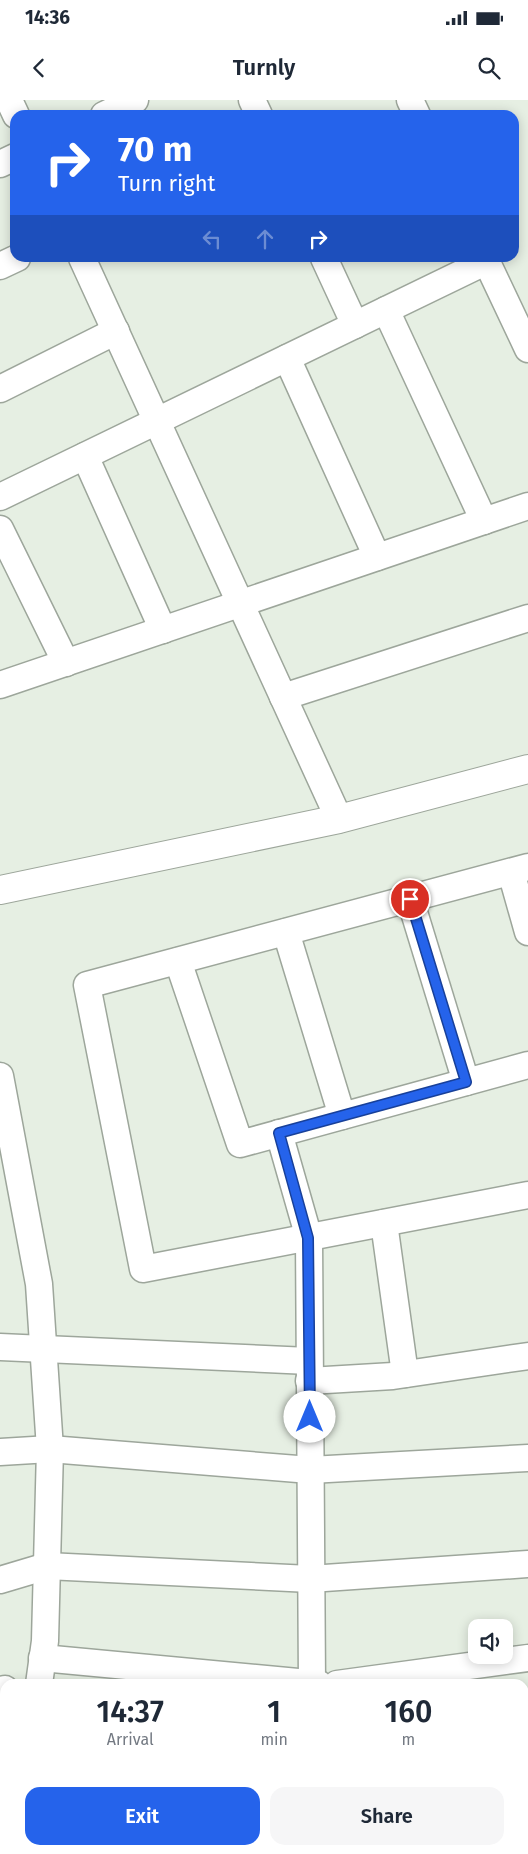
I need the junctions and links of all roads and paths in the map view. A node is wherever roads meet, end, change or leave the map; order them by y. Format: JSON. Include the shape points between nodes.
{"nodes":[{"id":1,"x":135,"y":100,"type":"edge"},
{"id":2,"x":114,"y":110,"type":"edge"},
{"id":3,"x":84,"y":262,"type":"edge"},
{"id":4,"x":326,"y":262,"type":"edge"},
{"id":5,"x":482,"y":262,"type":"edge"},
{"id":6,"x":487,"y":262,"type":"edge"},
{"id":7,"x":386,"y":310,"type":"junction"},
{"id":8,"x":355,"y":325,"type":"junction"},
{"id":9,"x":116,"y":331,"type":"junction"},
{"id":10,"x":528,"y":349,"type":"edge"},
{"id":11,"x":286,"y":358,"type":"junction"},
{"id":12,"x":0,"y":388,"type":"edge"},
{"id":13,"x":157,"y":421,"type":"junction"},
{"id":14,"x":84,"y":456,"type":"junction"},
{"id":15,"x":0,"y":497,"type":"edge"},
{"id":16,"x":528,"y":506,"type":"edge"},
{"id":17,"x":484,"y":521,"type":"junction"},
{"id":18,"x":0,"y":529,"type":"edge"},
{"id":19,"x":377,"y":557,"type":"junction"},
{"id":20,"x":240,"y":603,"type":"junction"},
{"id":21,"x":528,"y":618,"type":"edge"},
{"id":22,"x":163,"y":630,"type":"junction"},
{"id":23,"x":66,"y":663,"type":"junction"},
{"id":24,"x":0,"y":685,"type":"edge"},
{"id":25,"x":283,"y":697,"type":"junction"},
{"id":26,"x":528,"y":769,"type":"edge"},
{"id":27,"x":339,"y":819,"type":"junction"},
{"id":28,"x":519,"y":869,"type":"edge"},
{"id":29,"x":0,"y":890,"type":"edge"},
{"id":30,"x":410,"y":899,"type":"junction"},
{"id":31,"x":286,"y":932,"type":"junction"},
{"id":32,"x":528,"y":932,"type":"edge"},
{"id":33,"x":178,"y":961,"type":"junction"},
{"id":34,"x":528,"y":1065,"type":"edge"},
{"id":35,"x":0,"y":1076,"type":"edge"},
{"id":36,"x":466,"y":1082,"type":"junction"},
{"id":37,"x":342,"y":1116,"type":"junction"},
{"id":38,"x":279,"y":1133,"type":"junction"},
{"id":39,"x":528,"y":1195,"type":"edge"},
{"id":40,"x":384,"y":1223,"type":"junction"},
{"id":41,"x":308,"y":1238,"type":"junction"},
{"id":42,"x":0,"y":1347,"type":"edge"},
{"id":43,"x":43,"y":1348,"type":"junction"},
{"id":44,"x":528,"y":1356,"type":"edge"},
{"id":45,"x":309,"y":1371,"type":"junction"},
{"id":46,"x":405,"y":1374,"type":"junction"},
{"id":47,"x":50,"y":1449,"type":"junction"},
{"id":48,"x":0,"y":1452,"type":"edge"},
{"id":49,"x":528,"y":1458,"type":"edge"},
{"id":50,"x":310,"y":1470,"type":"junction"},
{"id":51,"x":528,"y":1564,"type":"edge"},
{"id":52,"x":47,"y":1566,"type":"junction"},
{"id":53,"x":310,"y":1579,"type":"junction"},
{"id":54,"x":0,"y":1580,"type":"edge"},
{"id":55,"x":528,"y":1658,"type":"edge"},
{"id":56,"x":37,"y":1677,"type":"edge"},
{"id":57,"x":130,"y":1679,"type":"edge"},
{"id":58,"x":315,"y":1679,"type":"edge"},
{"id":59,"x":371,"y":1679,"type":"edge"}],
"edges":[{"from":1,"to":2,"type":"street"},
{"from":3,"to":9,"type":"street"},
{"from":4,"to":8,"type":"street"},
{"from":5,"to":7,"type":"street"},
{"from":6,"to":10,"type":"street"},
{"from":7,"to":8,"type":"street"},
{"from":7,"to":17,"type":"street"},
{"from":8,"to":11,"type":"street"},
{"from":9,"to":12,"type":"street"},
{"from":9,"to":13,"type":"street"},
{"from":11,"to":13,"type":"street"},
{"from":11,"to":19,"type":"street"},
{"from":13,"to":14,"type":"street"},
{"from":13,"to":20,"type":"street"},
{"from":14,"to":15,"type":"street"},
{"from":14,"to":22,"type":"street"},
{"from":16,"to":17,"type":"street"},
{"from":17,"to":19,"type":"street"},
{"from":18,"to":23,"type":"street"},
{"from":19,"to":20,"type":"street"},
{"from":20,"to":22,"type":"street"},
{"from":20,"to":25,"type":"street"},
{"from":21,"to":25,"type":"street"},
{"from":22,"to":23,"type":"street"},
{"from":23,"to":24,"type":"street"},
{"from":25,"to":27,"type":"street"},
{"from":26,"to":27,"type":"street"},
{"from":27,"to":29,"type":"street"},
{"from":28,"to":30,"type":"street"},
{"from":28,"to":32,"type":"street"},
{"from":30,"to":31,"type":"street"},
{"from":30,"to":36,"type":"street"},
{"from":31,"to":33,"type":"street"},
{"from":31,"to":37,"type":"street"},
{"from":33,"to":38,"type":"street","via":[[240,1144]]},
{"from":33,"to":41,"type":"street","via":[[87,985],[143,1270]]},
{"from":34,"to":36,"type":"street"},
{"from":35,"to":43,"type":"street","via":[[39,1284]]},
{"from":36,"to":37,"type":"street"},
{"from":37,"to":38,"type":"street"},
{"from":38,"to":41,"type":"street"},
{"from":39,"to":40,"type":"street"},
{"from":40,"to":41,"type":"street"},
{"from":40,"to":46,"type":"street"},
{"from":41,"to":45,"type":"street"},
{"from":42,"to":43,"type":"street"},
{"from":43,"to":45,"type":"street"},
{"from":43,"to":47,"type":"street"},
{"from":44,"to":46,"type":"street"},
{"from":45,"to":46,"type":"street"},
{"from":45,"to":50,"type":"street"},
{"from":47,"to":48,"type":"street"},
{"from":47,"to":50,"type":"street"},
{"from":47,"to":52,"type":"street"},
{"from":49,"to":50,"type":"street"},
{"from":50,"to":53,"type":"street"},
{"from":51,"to":53,"type":"street"},
{"from":52,"to":53,"type":"street"},
{"from":52,"to":54,"type":"street"},
{"from":52,"to":56,"type":"street","via":[[45,1641]]},
{"from":53,"to":58,"type":"street"},
{"from":55,"to":59,"type":"street"},
{"from":56,"to":57,"type":"street"}]}
